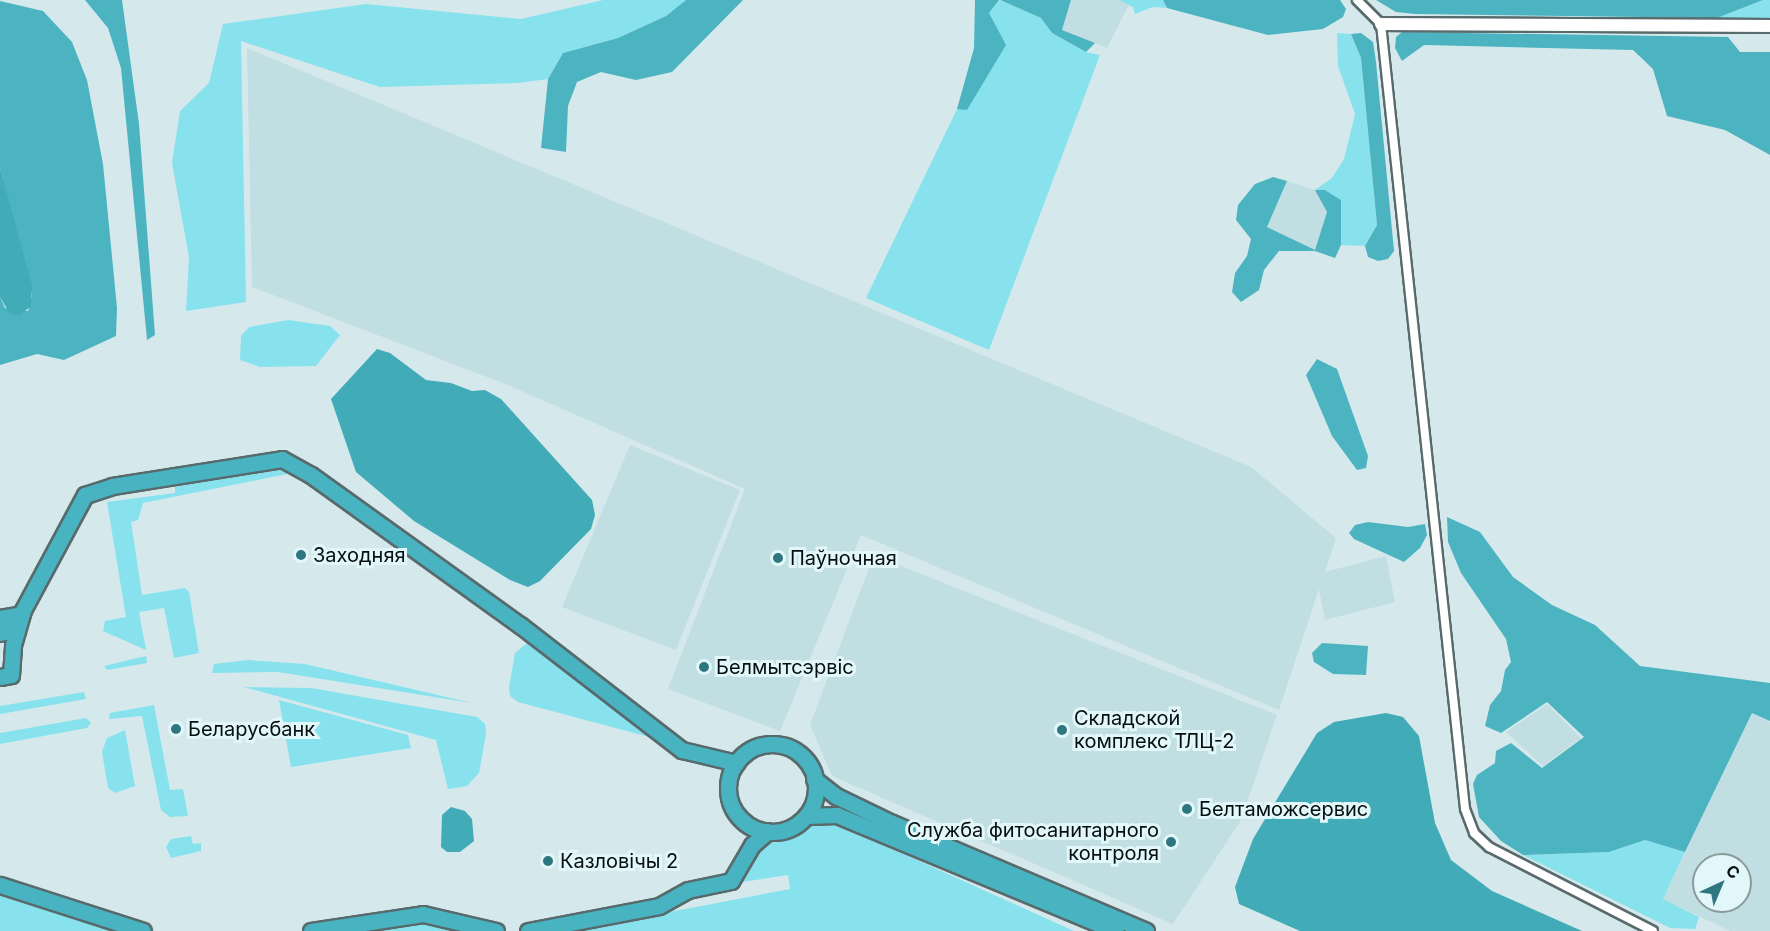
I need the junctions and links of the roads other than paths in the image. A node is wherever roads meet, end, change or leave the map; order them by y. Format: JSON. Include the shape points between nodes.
{"nodes":[{"id":1,"x":1357,"y":0,"type":"edge"},
{"id":2,"x":1382,"y":24,"type":"junction"},
{"id":3,"x":1770,"y":26,"type":"edge"},
{"id":4,"x":0,"y":618,"type":"edge"},
{"id":5,"x":0,"y":626,"type":"edge"},
{"id":6,"x":8,"y":648,"type":"edge"},
{"id":7,"x":736,"y":763,"type":"junction"},
{"id":8,"x":814,"y":779,"type":"junction"},
{"id":9,"x":806,"y":816,"type":"junction"},
{"id":10,"x":768,"y":831,"type":"junction"},
{"id":11,"x":0,"y":885,"type":"edge"},
{"id":12,"x":142,"y":931,"type":"edge"},
{"id":13,"x":311,"y":931,"type":"edge"},
{"id":14,"x":496,"y":931,"type":"edge"},
{"id":15,"x":528,"y":931,"type":"edge"},
{"id":16,"x":1116,"y":931,"type":"edge"},
{"id":17,"x":1146,"y":931,"type":"edge"},
{"id":18,"x":1653,"y":931,"type":"edge"}],
"edges":[{"from":1,"to":2,"type":"street"},
{"from":2,"to":3,"type":"street"},
{"from":2,"to":18,"type":"street","via":[[1466,809],[1474,833],[1489,847]]},
{"from":4,"to":6,"type":"highway"},
{"from":5,"to":6,"type":"highway"},
{"from":6,"to":7,"type":"highway","via":[[85,495],[112,486],[282,459],[520,625],[682,750]]},
{"from":7,"to":8,"type":"highway","via":[[754,748],[778,745],[802,756]]},
{"from":7,"to":10,"type":"highway","via":[[728,785],[733,808],[748,825]]},
{"from":8,"to":9,"type":"highway","via":[[815,797]]},
{"from":8,"to":17,"type":"highway","via":[[836,796],[892,823]]},
{"from":9,"to":10,"type":"highway","via":[[793,827]]},
{"from":9,"to":16,"type":"highway","via":[[837,815]]},
{"from":10,"to":15,"type":"highway","via":[[752,844],[731,880],[688,890],[659,906]]},
{"from":11,"to":12,"type":"highway"},
{"from":13,"to":14,"type":"highway","via":[[423,914]]}]}
